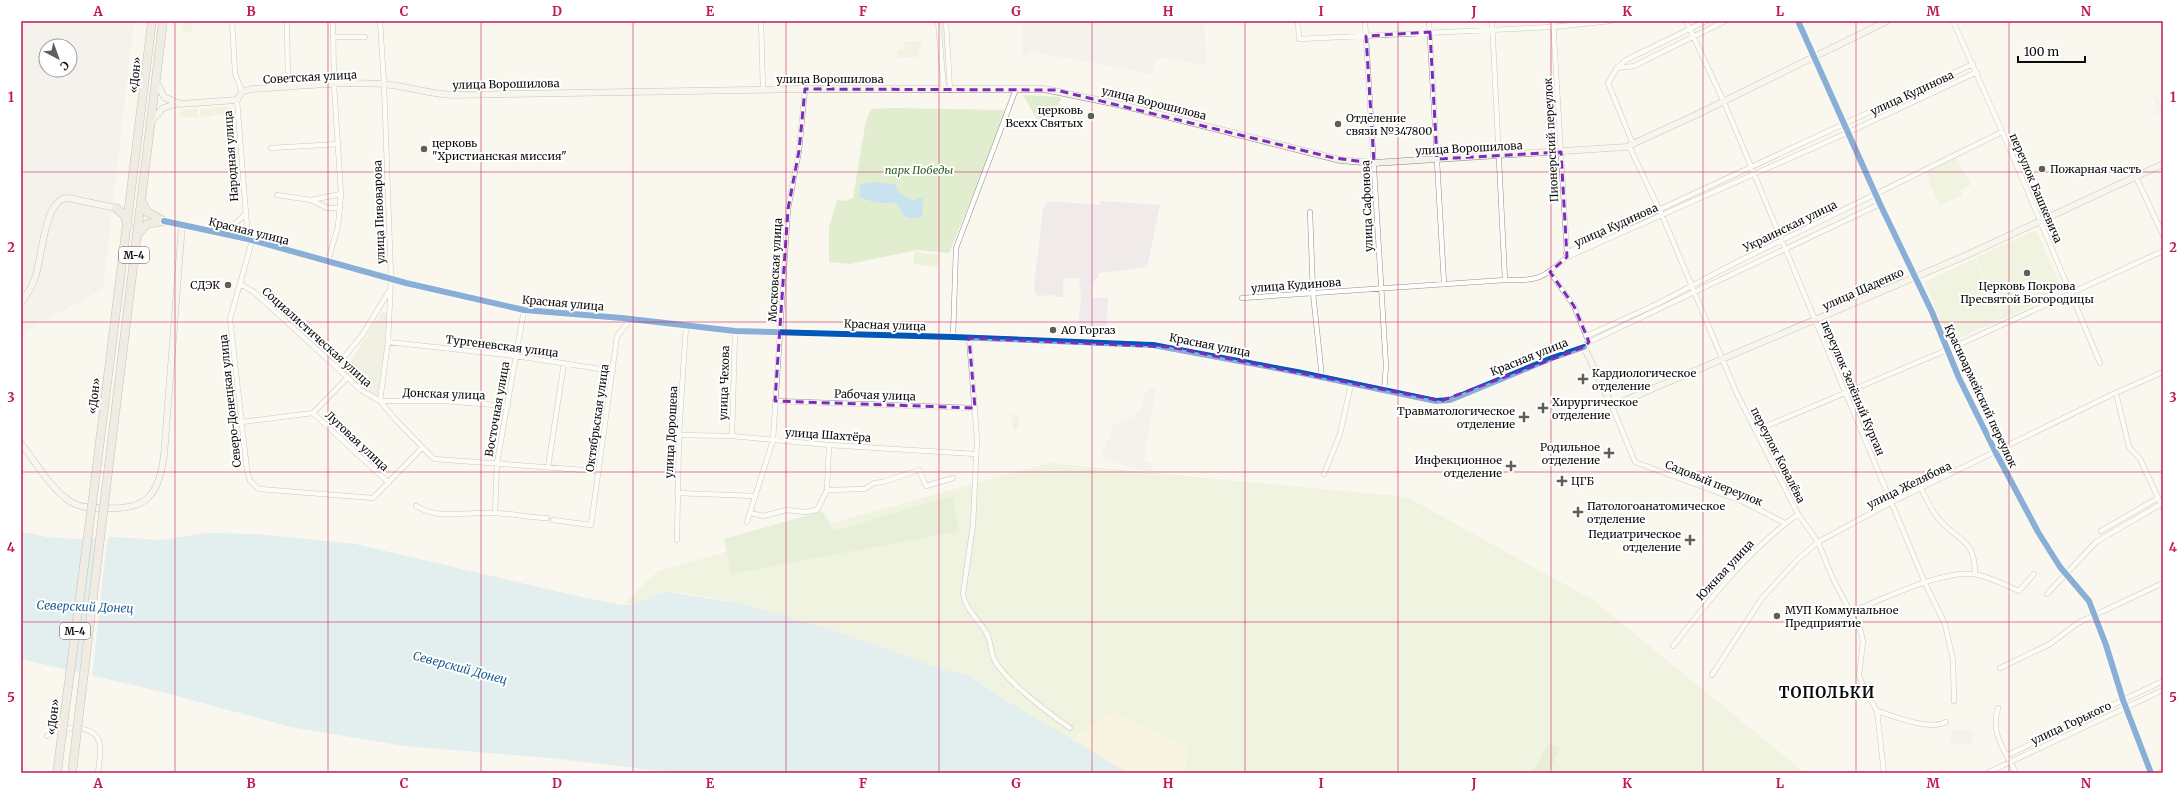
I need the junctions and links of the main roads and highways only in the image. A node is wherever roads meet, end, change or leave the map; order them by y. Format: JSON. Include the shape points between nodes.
{"nodes":[{"id":1,"x":152,"y":21,"type":"edge"},
{"id":2,"x":163,"y":21,"type":"edge"},
{"id":3,"x":132,"y":197,"type":"junction"},
{"id":4,"x":141,"y":200,"type":"junction"},
{"id":5,"x":128,"y":227,"type":"junction"},
{"id":6,"x":136,"y":238,"type":"junction"},
{"id":7,"x":57,"y":773,"type":"edge"},
{"id":8,"x":72,"y":773,"type":"edge"}],
"edges":[{"from":1,"to":3,"type":"highway","name":"«Дон»","number":"М-4"},
{"from":2,"to":4,"type":"highway","name":"«Дон»","number":"М-4"},
{"from":3,"to":5,"type":"highway","name":"«Дон»","number":"М-4"},
{"from":3,"to":5,"type":"highway","via":[[126,206],[116,208],[124,215]]},
{"from":4,"to":6,"type":"highway","name":"«Дон»","number":"М-4"},
{"from":4,"to":6,"type":"highway","via":[[150,215],[164,221],[147,224]]},
{"from":5,"to":7,"type":"highway","name":"«Дон»","number":"М-4","bridge":true},
{"from":6,"to":8,"type":"highway","name":"«Дон»","number":"М-4","bridge":true}]}
